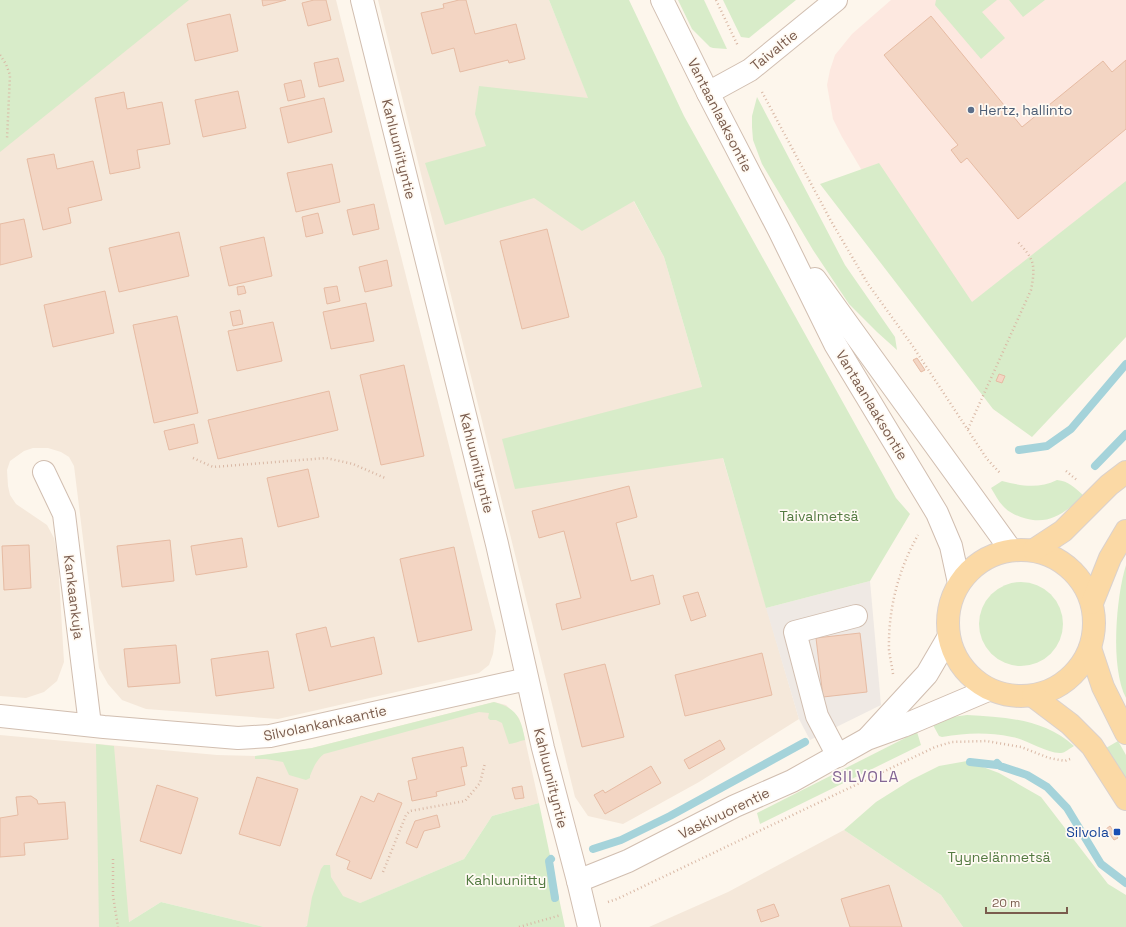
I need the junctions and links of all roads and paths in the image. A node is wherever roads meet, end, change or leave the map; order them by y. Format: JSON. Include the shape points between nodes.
{"nodes":[{"id":1,"x":362,"y":0,"type":"edge"},
{"id":2,"x":662,"y":0,"type":"edge"},
{"id":3,"x":716,"y":0,"type":"edge"},
{"id":4,"x":836,"y":0,"type":"edge"},
{"id":5,"x":0,"y":55,"type":"edge"},
{"id":6,"x":750,"y":70,"type":"junction"},
{"id":7,"x":708,"y":93,"type":"junction"},
{"id":8,"x":7,"y":139,"type":"dead end"},
{"id":9,"x":779,"y":230,"type":"junction"},
{"id":10,"x":1017,"y":241,"type":"dead end"},
{"id":11,"x":968,"y":430,"type":"junction"},
{"id":12,"x":193,"y":458,"type":"dead end"},
{"id":13,"x":44,"y":472,"type":"dead end"},
{"id":14,"x":1126,"y":472,"type":"edge"},
{"id":15,"x":1000,"y":473,"type":"dead end"},
{"id":16,"x":385,"y":478,"type":"dead end"},
{"id":17,"x":1126,"y":531,"type":"edge"},
{"id":18,"x":920,"y":533,"type":"dead end"},
{"id":19,"x":1011,"y":550,"type":"junction"},
{"id":20,"x":1034,"y":550,"type":"junction"},
{"id":21,"x":959,"y":583,"type":"junction"},
{"id":22,"x":1092,"y":603,"type":"junction"},
{"id":23,"x":856,"y":616,"type":"dead end"},
{"id":24,"x":948,"y":638,"type":"junction"},
{"id":25,"x":1090,"y":648,"type":"junction"},
{"id":26,"x":527,"y":679,"type":"junction"},
{"id":27,"x":895,"y":681,"type":"dead end"},
{"id":28,"x":988,"y":690,"type":"junction"},
{"id":29,"x":1033,"y":696,"type":"junction"},
{"id":30,"x":0,"y":716,"type":"edge"},
{"id":31,"x":90,"y":725,"type":"junction"},
{"id":32,"x":1126,"y":733,"type":"edge"},
{"id":33,"x":867,"y":739,"type":"junction"},
{"id":34,"x":1092,"y":746,"type":"junction"},
{"id":35,"x":838,"y":756,"type":"junction"},
{"id":36,"x":485,"y":763,"type":"dead end"},
{"id":37,"x":1126,"y":799,"type":"edge"},
{"id":38,"x":112,"y":859,"type":"dead end"},
{"id":39,"x":383,"y":872,"type":"dead end"},
{"id":40,"x":578,"y":881,"type":"junction"},
{"id":41,"x":587,"y":918,"type":"edge"},
{"id":42,"x":118,"y":927,"type":"edge"},
{"id":43,"x":519,"y":927,"type":"edge"}],
"edges":[{"from":1,"to":26,"type":"street","name":"Kahluuniityntie","via":[[496,537]]},
{"from":2,"to":7,"type":"street","name":"Vantaanlaaksontie"},
{"from":3,"to":6,"type":"path"},
{"from":4,"to":6,"type":"street","name":"Taivaltie"},
{"from":5,"to":8,"type":"path","via":[[10,75]]},
{"from":6,"to":7,"type":"street","name":"Taivaltie"},
{"from":6,"to":11,"type":"path","via":[[868,284]]},
{"from":7,"to":9,"type":"street","name":"Vantaanlaaksontie"},
{"from":9,"to":19,"type":"street","name":"Vantaanlaaksontie"},
{"from":9,"to":21,"type":"street","name":"Vantaanlaaksontie","via":[[835,344],[938,513],[950,546]]},
{"from":10,"to":11,"type":"path","via":[[1029,254],[1033,264],[1031,290]]},
{"from":11,"to":15,"type":"path","via":[[987,459]]},
{"from":12,"to":16,"type":"path","via":[[213,467],[326,458],[354,464]]},
{"from":13,"to":31,"type":"street","name":"Kankaankuja","via":[[64,514]]},
{"from":14,"to":20,"type":"main road","via":[[1063,530]]},
{"from":17,"to":22,"type":"main road","via":[[1110,558]]},
{"from":18,"to":27,"type":"path","via":[[898,580],[890,613],[889,651]]},
{"from":19,"to":20,"type":"main road"},
{"from":19,"to":21,"type":"main road","via":[[991,555],[973,567]]},
{"from":20,"to":22,"type":"main road","via":[[1054,557],[1070,568],[1084,584]]},
{"from":21,"to":24,"type":"main road","via":[[950,600]]},
{"from":22,"to":25,"type":"main road","via":[[1094,626]]},
{"from":23,"to":35,"type":"street","via":[[795,632],[817,716]]},
{"from":24,"to":28,"type":"main road","via":[[956,660],[970,677]]},
{"from":24,"to":33,"type":"street","name":"Vaskivuorentie","via":[[927,674]]},
{"from":25,"to":29,"type":"main road","via":[[1081,665],[1068,680],[1051,690]]},
{"from":25,"to":32,"type":"main road","via":[[1103,687]]},
{"from":26,"to":31,"type":"street","name":"Silvolankankaantie","via":[[270,736],[238,738]]},
{"from":26,"to":40,"type":"street","name":"Kahluuniityntie"},
{"from":28,"to":29,"type":"main road","via":[[1010,696]]},
{"from":28,"to":33,"type":"street","name":"Vaskivuorentie"},
{"from":29,"to":34,"type":"main road","via":[[1070,724]]},
{"from":30,"to":31,"type":"street","name":"Silvolankankaantie"},
{"from":33,"to":35,"type":"street","name":"Vaskivuorentie"},
{"from":34,"to":37,"type":"main road"},
{"from":34,"to":41,"type":"path","via":[[1066,761],[1049,758],[1021,747],[986,741],[952,742],[935,747],[617,899]]},
{"from":35,"to":40,"type":"street","name":"Vaskivuorentie","via":[[628,861]]},
{"from":36,"to":39,"type":"path","via":[[480,783],[465,801],[410,811],[406,815]]},
{"from":38,"to":42,"type":"path","via":[[113,896]]},
{"from":40,"to":41,"type":"street","name":"Kahluuniityntie"},
{"from":41,"to":43,"type":"path"}]}
